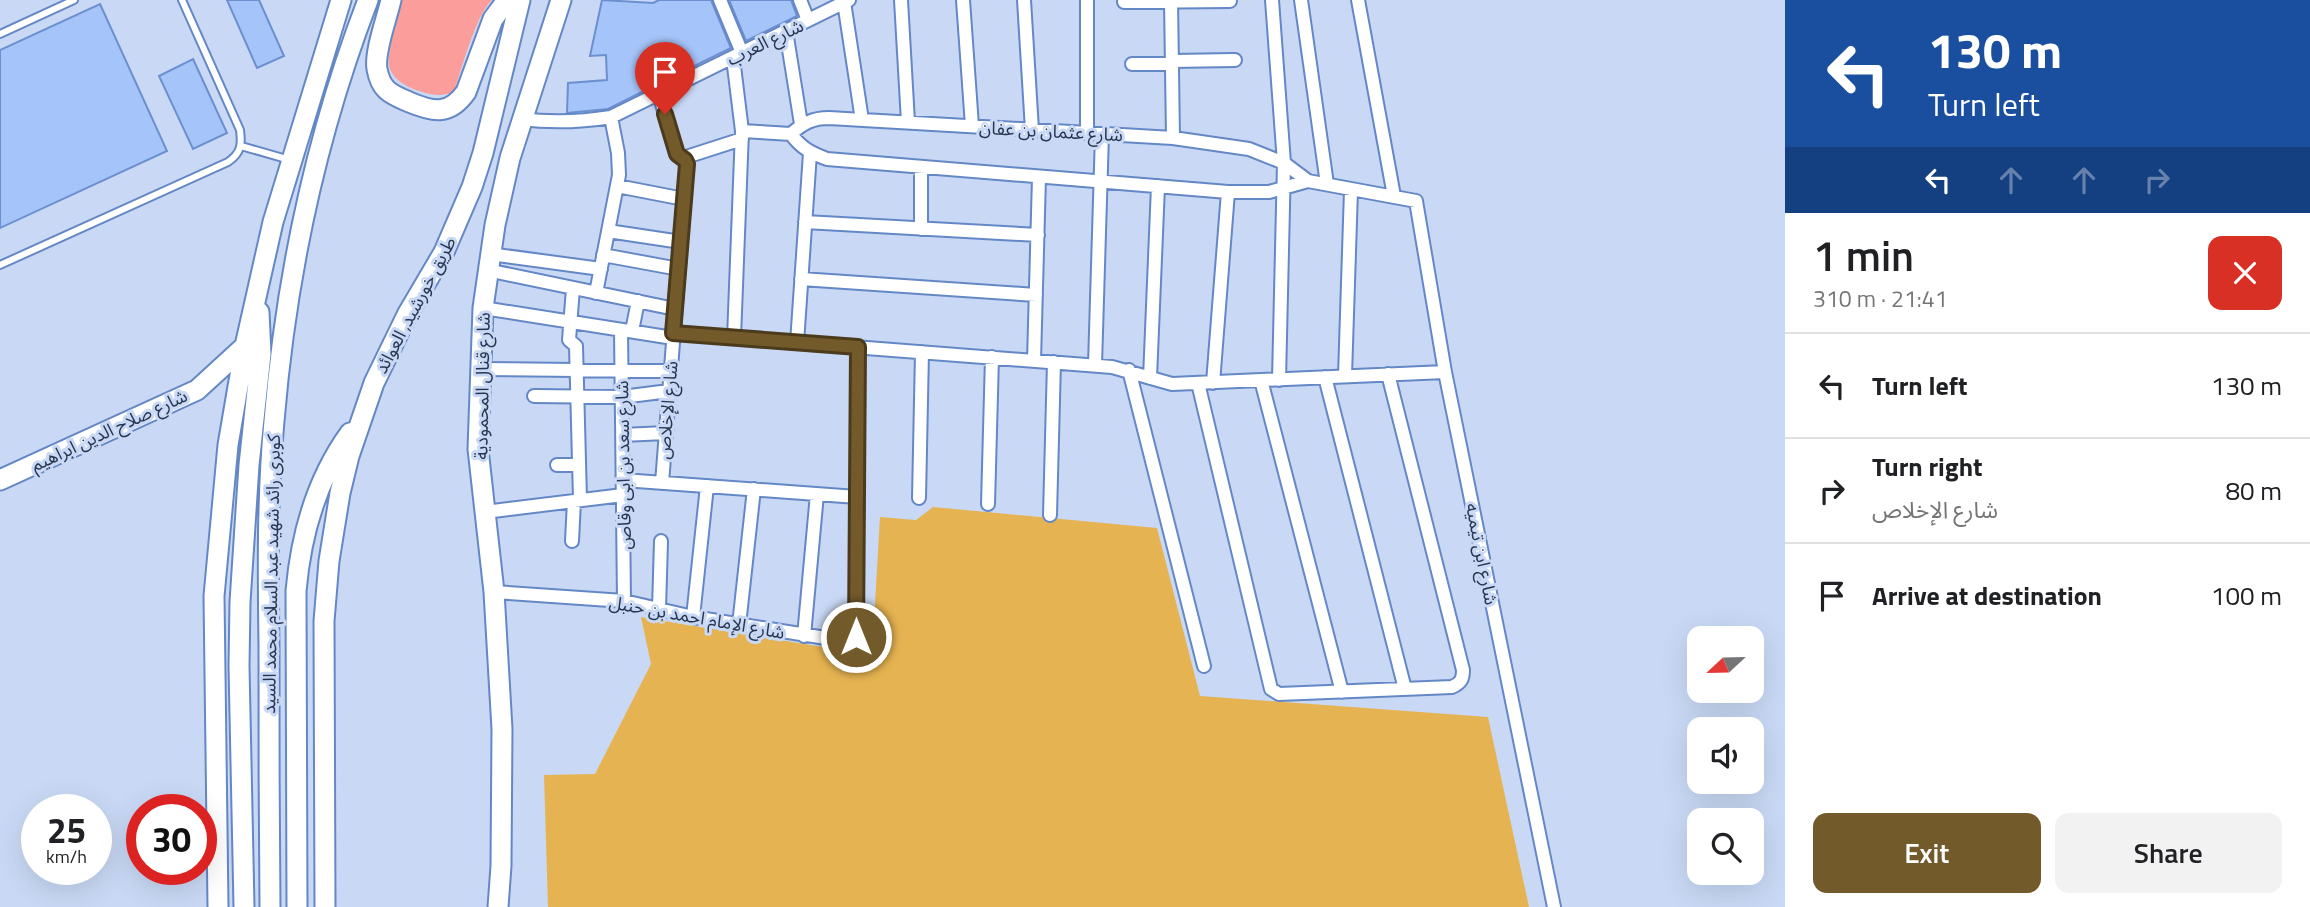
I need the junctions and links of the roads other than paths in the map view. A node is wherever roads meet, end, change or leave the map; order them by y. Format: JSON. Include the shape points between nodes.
{"nodes":[{"id":1,"x":74,"y":0,"type":"edge"},
{"id":2,"x":182,"y":0,"type":"edge"},
{"id":3,"x":341,"y":0,"type":"edge"},
{"id":4,"x":368,"y":0,"type":"edge"},
{"id":5,"x":391,"y":0,"type":"edge"},
{"id":6,"x":507,"y":0,"type":"edge"},
{"id":7,"x":520,"y":0,"type":"edge"},
{"id":8,"x":561,"y":0,"type":"edge"},
{"id":9,"x":720,"y":0,"type":"edge"},
{"id":10,"x":800,"y":0,"type":"edge"},
{"id":11,"x":901,"y":0,"type":"edge"},
{"id":12,"x":962,"y":0,"type":"edge"},
{"id":13,"x":1024,"y":0,"type":"edge"},
{"id":14,"x":1087,"y":0,"type":"edge"},
{"id":15,"x":1272,"y":0,"type":"edge"},
{"id":16,"x":1301,"y":0,"type":"edge"},
{"id":17,"x":1358,"y":0,"type":"edge"},
{"id":18,"x":846,"y":1,"type":"edge"},
{"id":19,"x":1171,"y":1,"type":"edge"},
{"id":20,"x":1230,"y":1,"type":"edge"},
{"id":21,"x":1124,"y":2,"type":"edge"},
{"id":22,"x":808,"y":20,"type":"junction"},
{"id":23,"x":786,"y":31,"type":"junction"},
{"id":24,"x":0,"y":34,"type":"edge"},
{"id":25,"x":737,"y":55,"type":"junction"},
{"id":26,"x":654,"y":58,"type":"dead end"},
{"id":27,"x":1235,"y":60,"type":"dead end"},
{"id":28,"x":1172,"y":62,"type":"junction"},
{"id":29,"x":1132,"y":64,"type":"dead end"},
{"id":30,"x":663,"y":91,"type":"junction"},
{"id":31,"x":611,"y":117,"type":"junction"},
{"id":32,"x":521,"y":119,"type":"junction"},
{"id":33,"x":862,"y":120,"type":"junction"},
{"id":34,"x":908,"y":122,"type":"junction"},
{"id":35,"x":802,"y":124,"type":"junction"},
{"id":36,"x":972,"y":126,"type":"junction"},
{"id":37,"x":1032,"y":130,"type":"junction"},
{"id":38,"x":1087,"y":133,"type":"junction"},
{"id":39,"x":791,"y":134,"type":"junction"},
{"id":40,"x":1102,"y":134,"type":"junction"},
{"id":41,"x":742,"y":135,"type":"junction"},
{"id":42,"x":1173,"y":138,"type":"junction"},
{"id":43,"x":241,"y":146,"type":"junction"},
{"id":44,"x":810,"y":153,"type":"junction"},
{"id":45,"x":683,"y":158,"type":"junction"},
{"id":46,"x":292,"y":161,"type":"junction"},
{"id":47,"x":1284,"y":163,"type":"junction"},
{"id":48,"x":920,"y":167,"type":"junction"},
{"id":49,"x":1039,"y":177,"type":"junction"},
{"id":50,"x":1308,"y":181,"type":"junction"},
{"id":51,"x":1100,"y":182,"type":"junction"},
{"id":52,"x":1327,"y":184,"type":"junction"},
{"id":53,"x":617,"y":186,"type":"junction"},
{"id":54,"x":1158,"y":186,"type":"junction"},
{"id":55,"x":1284,"y":188,"type":"junction"},
{"id":56,"x":1351,"y":190,"type":"junction"},
{"id":57,"x":1228,"y":192,"type":"junction"},
{"id":58,"x":1394,"y":196,"type":"junction"},
{"id":59,"x":684,"y":199,"type":"junction"},
{"id":60,"x":1415,"y":200,"type":"joint"},
{"id":61,"x":805,"y":222,"type":"junction"},
{"id":62,"x":921,"y":229,"type":"junction"},
{"id":63,"x":608,"y":231,"type":"junction"},
{"id":64,"x":1038,"y":235,"type":"junction"},
{"id":65,"x":681,"y":242,"type":"junction"},
{"id":66,"x":603,"y":255,"type":"junction"},
{"id":67,"x":489,"y":262,"type":"junction"},
{"id":68,"x":0,"y":265,"type":"edge"},
{"id":69,"x":601,"y":269,"type":"junction"},
{"id":70,"x":679,"y":269,"type":"junction"},
{"id":71,"x":802,"y":279,"type":"junction"},
{"id":72,"x":573,"y":288,"type":"junction"},
{"id":73,"x":596,"y":293,"type":"junction"},
{"id":74,"x":1036,"y":295,"type":"junction"},
{"id":75,"x":256,"y":297,"type":"junction"},
{"id":76,"x":638,"y":301,"type":"junction"},
{"id":77,"x":483,"y":307,"type":"junction"},
{"id":78,"x":675,"y":309,"type":"junction"},
{"id":79,"x":570,"y":321,"type":"junction"},
{"id":80,"x":626,"y":330,"type":"junction"},
{"id":81,"x":673,"y":336,"type":"junction"},
{"id":82,"x":734,"y":338,"type":"junction"},
{"id":83,"x":797,"y":343,"type":"junction"},
{"id":84,"x":245,"y":346,"type":"junction"},
{"id":85,"x":858,"y":347,"type":"junction"},
{"id":86,"x":922,"y":352,"type":"junction"},
{"id":87,"x":992,"y":357,"type":"junction"},
{"id":88,"x":1034,"y":360,"type":"junction"},
{"id":89,"x":1054,"y":362,"type":"junction"},
{"id":90,"x":1095,"y":365,"type":"junction"},
{"id":91,"x":481,"y":369,"type":"junction"},
{"id":92,"x":576,"y":370,"type":"junction"},
{"id":93,"x":1129,"y":370,"type":"junction"},
{"id":94,"x":621,"y":371,"type":"junction"},
{"id":95,"x":670,"y":371,"type":"junction"},
{"id":96,"x":1445,"y":372,"type":"junction"},
{"id":97,"x":1388,"y":374,"type":"junction"},
{"id":98,"x":1345,"y":376,"type":"junction"},
{"id":99,"x":1325,"y":377,"type":"junction"},
{"id":100,"x":1150,"y":378,"type":"junction"},
{"id":101,"x":1261,"y":380,"type":"junction"},
{"id":102,"x":1279,"y":380,"type":"junction"},
{"id":103,"x":1198,"y":383,"type":"junction"},
{"id":104,"x":1213,"y":383,"type":"junction"},
{"id":105,"x":669,"y":391,"type":"junction"},
{"id":106,"x":534,"y":396,"type":"dead end"},
{"id":107,"x":577,"y":397,"type":"junction"},
{"id":108,"x":622,"y":397,"type":"junction"},
{"id":109,"x":361,"y":419,"type":"junction"},
{"id":110,"x":666,"y":433,"type":"junction"},
{"id":111,"x":622,"y":435,"type":"junction"},
{"id":112,"x":557,"y":465,"type":"dead end"},
{"id":113,"x":579,"y":466,"type":"junction"},
{"id":114,"x":623,"y":480,"type":"junction"},
{"id":115,"x":0,"y":481,"type":"edge"},
{"id":116,"x":662,"y":483,"type":"junction"},
{"id":117,"x":706,"y":486,"type":"junction"},
{"id":118,"x":754,"y":489,"type":"junction"},
{"id":119,"x":817,"y":494,"type":"junction"},
{"id":120,"x":623,"y":495,"type":"junction"},
{"id":121,"x":857,"y":497,"type":"junction"},
{"id":122,"x":919,"y":498,"type":"dead end"},
{"id":123,"x":577,"y":501,"type":"junction"},
{"id":124,"x":988,"y":503,"type":"dead end"},
{"id":125,"x":485,"y":512,"type":"junction"},
{"id":126,"x":1050,"y":515,"type":"dead end"},
{"id":127,"x":572,"y":541,"type":"dead end"},
{"id":128,"x":661,"y":541,"type":"dead end"},
{"id":129,"x":494,"y":593,"type":"junction"},
{"id":130,"x":624,"y":601,"type":"junction"},
{"id":131,"x":659,"y":609,"type":"junction"},
{"id":132,"x":693,"y":617,"type":"junction"},
{"id":133,"x":739,"y":625,"type":"junction"},
{"id":134,"x":804,"y":636,"type":"junction"},
{"id":135,"x":1203,"y":666,"type":"dead end"},
{"id":136,"x":1405,"y":689,"type":"junction"},
{"id":137,"x":1342,"y":692,"type":"junction"},
{"id":138,"x":218,"y":907,"type":"edge"},
{"id":139,"x":244,"y":907,"type":"edge"},
{"id":140,"x":270,"y":907,"type":"edge"},
{"id":141,"x":297,"y":907,"type":"edge"},
{"id":142,"x":325,"y":907,"type":"edge"},
{"id":143,"x":498,"y":907,"type":"edge"},
{"id":144,"x":1554,"y":907,"type":"edge"}],
"edges":[{"from":1,"to":24,"type":"lane"},
{"from":2,"to":43,"type":"lane","via":[[240,130]]},
{"from":3,"to":46,"type":"main road"},
{"from":4,"to":140,"type":"main road","name":"كوبرى رائد شهيد عبد السلام محمد السيد","via":[[318,156],[296,254],[280,363],[268,543]]},
{"from":5,"to":6,"type":"main road","via":[[376,62],[379,78],[388,93],[429,110],[460,101],[493,19]]},
{"from":7,"to":109,"type":"main road","name":"طريق خورشيد, العوائد","via":[[472,187],[444,252],[390,348]]},
{"from":8,"to":32,"type":"main road","name":"شارع قنال المحمودية"},
{"from":9,"to":25,"type":"street"},
{"from":10,"to":22,"type":"street"},
{"from":11,"to":34,"type":"street"},
{"from":12,"to":36,"type":"street"},
{"from":13,"to":37,"type":"street"},
{"from":14,"to":38,"type":"street"},
{"from":15,"to":47,"type":"street"},
{"from":16,"to":52,"type":"street"},
{"from":17,"to":58,"type":"street"},
{"from":18,"to":22,"type":"street","name":"شارع العرب"},
{"from":18,"to":33,"type":"street"},
{"from":19,"to":20,"type":"street"},
{"from":19,"to":21,"type":"street"},
{"from":19,"to":28,"type":"street"},
{"from":22,"to":23,"type":"street","name":"شارع العرب"},
{"from":23,"to":25,"type":"street","name":"شارع العرب"},
{"from":23,"to":35,"type":"street"},
{"from":25,"to":30,"type":"street","name":"شارع العرب"},
{"from":25,"to":41,"type":"street"},
{"from":26,"to":30,"type":"street","name":"شارع الإخلاص"},
{"from":27,"to":28,"type":"street"},
{"from":28,"to":29,"type":"street"},
{"from":28,"to":42,"type":"street"},
{"from":30,"to":31,"type":"street","name":"شارع العرب"},
{"from":30,"to":45,"type":"street","name":"شارع الإخلاص","via":[[677,154]]},
{"from":31,"to":32,"type":"street","name":"شارع العرب","via":[[581,122]]},
{"from":31,"to":53,"type":"street","via":[[619,164]]},
{"from":32,"to":67,"type":"main road","name":"شارع قنال المحمودية"},
{"from":33,"to":34,"type":"street","name":"شارع عثمان بن عفان"},
{"from":33,"to":35,"type":"street","name":"شارع عثمان بن عفان","via":[[815,118]]},
{"from":34,"to":36,"type":"street","name":"شارع عثمان بن عفان"},
{"from":35,"to":39,"type":"street"},
{"from":36,"to":37,"type":"street","name":"شارع عثمان بن عفان"},
{"from":37,"to":38,"type":"street","name":"شارع عثمان بن عفان"},
{"from":38,"to":40,"type":"street","name":"شارع عثمان بن عفان"},
{"from":39,"to":41,"type":"street"},
{"from":39,"to":44,"type":"street"},
{"from":40,"to":42,"type":"street","name":"شارع عثمان بن عفان"},
{"from":40,"to":51,"type":"street"},
{"from":41,"to":45,"type":"street"},
{"from":41,"to":82,"type":"street"},
{"from":42,"to":47,"type":"street","name":"شارع عثمان بن عفان","via":[[1249,149]]},
{"from":43,"to":46,"type":"lane"},
{"from":43,"to":68,"type":"lane","via":[[228,162]]},
{"from":44,"to":48,"type":"street","name":"شارع عثمان بن عفان","via":[[827,159]]},
{"from":44,"to":61,"type":"street"},
{"from":45,"to":59,"type":"street","name":"شارع الإخلاص","via":[[687,164]]},
{"from":46,"to":75,"type":"main road"},
{"from":47,"to":50,"type":"street","name":"شارع عثمان بن عفان"},
{"from":47,"to":55,"type":"street"},
{"from":48,"to":49,"type":"street","name":"شارع عثمان بن عفان"},
{"from":48,"to":62,"type":"street"},
{"from":49,"to":51,"type":"street","name":"شارع عثمان بن عفان"},
{"from":49,"to":64,"type":"street"},
{"from":50,"to":52,"type":"street","name":"شارع عثمان بن عفان"},
{"from":50,"to":55,"type":"street","name":"شارع عثمان بن عفان"},
{"from":51,"to":54,"type":"street","name":"شارع عثمان بن عفان"},
{"from":51,"to":90,"type":"street"},
{"from":52,"to":56,"type":"street","name":"شارع عثمان بن عفان"},
{"from":53,"to":59,"type":"street"},
{"from":53,"to":63,"type":"street"},
{"from":54,"to":57,"type":"street","name":"شارع عثمان بن عفان"},
{"from":54,"to":100,"type":"street"},
{"from":55,"to":57,"type":"street","name":"شارع عثمان بن عفان"},
{"from":55,"to":102,"type":"street"},
{"from":56,"to":58,"type":"street","name":"شارع عثمان بن عفان"},
{"from":56,"to":98,"type":"street"},
{"from":57,"to":104,"type":"street"},
{"from":58,"to":60,"type":"street","name":"شارع عثمان بن عفان"},
{"from":59,"to":65,"type":"street","name":"شارع الإخلاص"},
{"from":60,"to":96,"type":"street","name":"شارع ابن تيميه"},
{"from":61,"to":62,"type":"street"},
{"from":61,"to":71,"type":"street"},
{"from":62,"to":64,"type":"street"},
{"from":63,"to":65,"type":"street"},
{"from":63,"to":66,"type":"street"},
{"from":64,"to":74,"type":"street"},
{"from":65,"to":70,"type":"street","name":"شارع الإخلاص"},
{"from":66,"to":69,"type":"street"},
{"from":66,"to":70,"type":"street"},
{"from":67,"to":69,"type":"street"},
{"from":67,"to":72,"type":"street"},
{"from":67,"to":77,"type":"main road","name":"شارع قنال المحمودية"},
{"from":69,"to":73,"type":"street"},
{"from":70,"to":78,"type":"street","name":"شارع الإخلاص"},
{"from":71,"to":74,"type":"street"},
{"from":71,"to":83,"type":"street"},
{"from":72,"to":73,"type":"street"},
{"from":72,"to":79,"type":"street"},
{"from":73,"to":76,"type":"street"},
{"from":74,"to":88,"type":"street"},
{"from":75,"to":84,"type":"main road"},
{"from":75,"to":139,"type":"main road","via":[[261,354],[245,514],[239,654]]},
{"from":76,"to":78,"type":"street"},
{"from":76,"to":80,"type":"street","name":"شارع سعد بن ابى وقاص"},
{"from":77,"to":79,"type":"street"},
{"from":77,"to":91,"type":"main road","name":"شارع قنال المحمودية"},
{"from":78,"to":81,"type":"street","name":"شارع الإخلاص"},
{"from":79,"to":80,"type":"street"},
{"from":79,"to":92,"type":"street"},
{"from":80,"to":81,"type":"street"},
{"from":80,"to":94,"type":"street","name":"شارع سعد بن ابى وقاص"},
{"from":81,"to":82,"type":"street"},
{"from":81,"to":95,"type":"street","name":"شارع الإخلاص"},
{"from":82,"to":83,"type":"street"},
{"from":83,"to":85,"type":"street"},
{"from":84,"to":115,"type":"main road","name":"شارع صلاح الدين ابراهيم","via":[[197,390]]},
{"from":84,"to":138,"type":"main road","via":[[228,445],[214,596]]},
{"from":85,"to":86,"type":"street"},
{"from":85,"to":121,"type":"street"},
{"from":86,"to":87,"type":"street"},
{"from":86,"to":122,"type":"street"},
{"from":87,"to":88,"type":"street"},
{"from":87,"to":124,"type":"street"},
{"from":88,"to":89,"type":"street"},
{"from":89,"to":90,"type":"street"},
{"from":89,"to":126,"type":"street"},
{"from":90,"to":93,"type":"street"},
{"from":91,"to":92,"type":"street"},
{"from":91,"to":125,"type":"main road","name":"شارع قنال المحمودية","via":[[478,449]]},
{"from":92,"to":94,"type":"street"},
{"from":92,"to":107,"type":"street"},
{"from":93,"to":100,"type":"street"},
{"from":93,"to":135,"type":"street"},
{"from":94,"to":95,"type":"street"},
{"from":94,"to":108,"type":"street","name":"شارع سعد بن ابى وقاص"},
{"from":95,"to":105,"type":"street","name":"شارع الإخلاص"},
{"from":96,"to":97,"type":"street"},
{"from":96,"to":144,"type":"street","name":"شارع ابن تيميه"},
{"from":97,"to":98,"type":"street"},
{"from":97,"to":136,"type":"street","via":[[1463,670],[1463,678],[1452,687]]},
{"from":98,"to":99,"type":"street"},
{"from":99,"to":102,"type":"street"},
{"from":99,"to":136,"type":"street"},
{"from":100,"to":103,"type":"street","via":[[1172,384]]},
{"from":101,"to":102,"type":"street"},
{"from":101,"to":104,"type":"street"},
{"from":101,"to":137,"type":"street"},
{"from":103,"to":104,"type":"street"},
{"from":103,"to":137,"type":"street","via":[[1271,689],[1279,694]]},
{"from":105,"to":108,"type":"street"},
{"from":105,"to":110,"type":"street","name":"شارع الإخلاص"},
{"from":106,"to":107,"type":"street"},
{"from":107,"to":108,"type":"street"},
{"from":107,"to":113,"type":"street"},
{"from":108,"to":111,"type":"street","name":"شارع سعد بن ابى وقاص"},
{"from":109,"to":141,"type":"main road","name":"كوبرى رائد شهيد عبد السلام محمد السيد","via":[[336,454],[317,493],[298,565]]},
{"from":109,"to":142,"type":"main road","name":"طريق خورشيد, العوائد","via":[[340,493],[326,591]]},
{"from":110,"to":111,"type":"street"},
{"from":110,"to":116,"type":"street","name":"شارع الإخلاص"},
{"from":111,"to":114,"type":"street","name":"شارع سعد بن ابى وقاص"},
{"from":112,"to":113,"type":"street"},
{"from":113,"to":123,"type":"street"},
{"from":114,"to":116,"type":"street"},
{"from":114,"to":120,"type":"street","name":"شارع سعد بن ابى وقاص"},
{"from":116,"to":117,"type":"street"},
{"from":117,"to":118,"type":"street"},
{"from":117,"to":132,"type":"street"},
{"from":118,"to":119,"type":"street"},
{"from":118,"to":133,"type":"street"},
{"from":119,"to":121,"type":"street"},
{"from":119,"to":134,"type":"street"},
{"from":120,"to":123,"type":"street"},
{"from":120,"to":130,"type":"street","name":"شارع سعد بن ابى وقاص"},
{"from":121,"to":134,"type":"street","name":"شارع الإمام احمد بن حنبل","via":[[856,637],[848,643]]},
{"from":123,"to":125,"type":"street"},
{"from":123,"to":127,"type":"street"},
{"from":125,"to":129,"type":"main road","name":"شارع قنال المحمودية"},
{"from":128,"to":131,"type":"street"},
{"from":129,"to":130,"type":"street","name":"شارع الإمام احمد بن حنبل"},
{"from":129,"to":143,"type":"main road","name":"شارع قنال المحمودية","via":[[502,729]]},
{"from":130,"to":131,"type":"street","name":"شارع الإمام احمد بن حنبل"},
{"from":131,"to":132,"type":"street","name":"شارع الإمام احمد بن حنبل"},
{"from":132,"to":133,"type":"street","name":"شارع الإمام احمد بن حنبل"},
{"from":133,"to":134,"type":"street","name":"شارع الإمام احمد بن حنبل"},
{"from":136,"to":137,"type":"street"}]}
